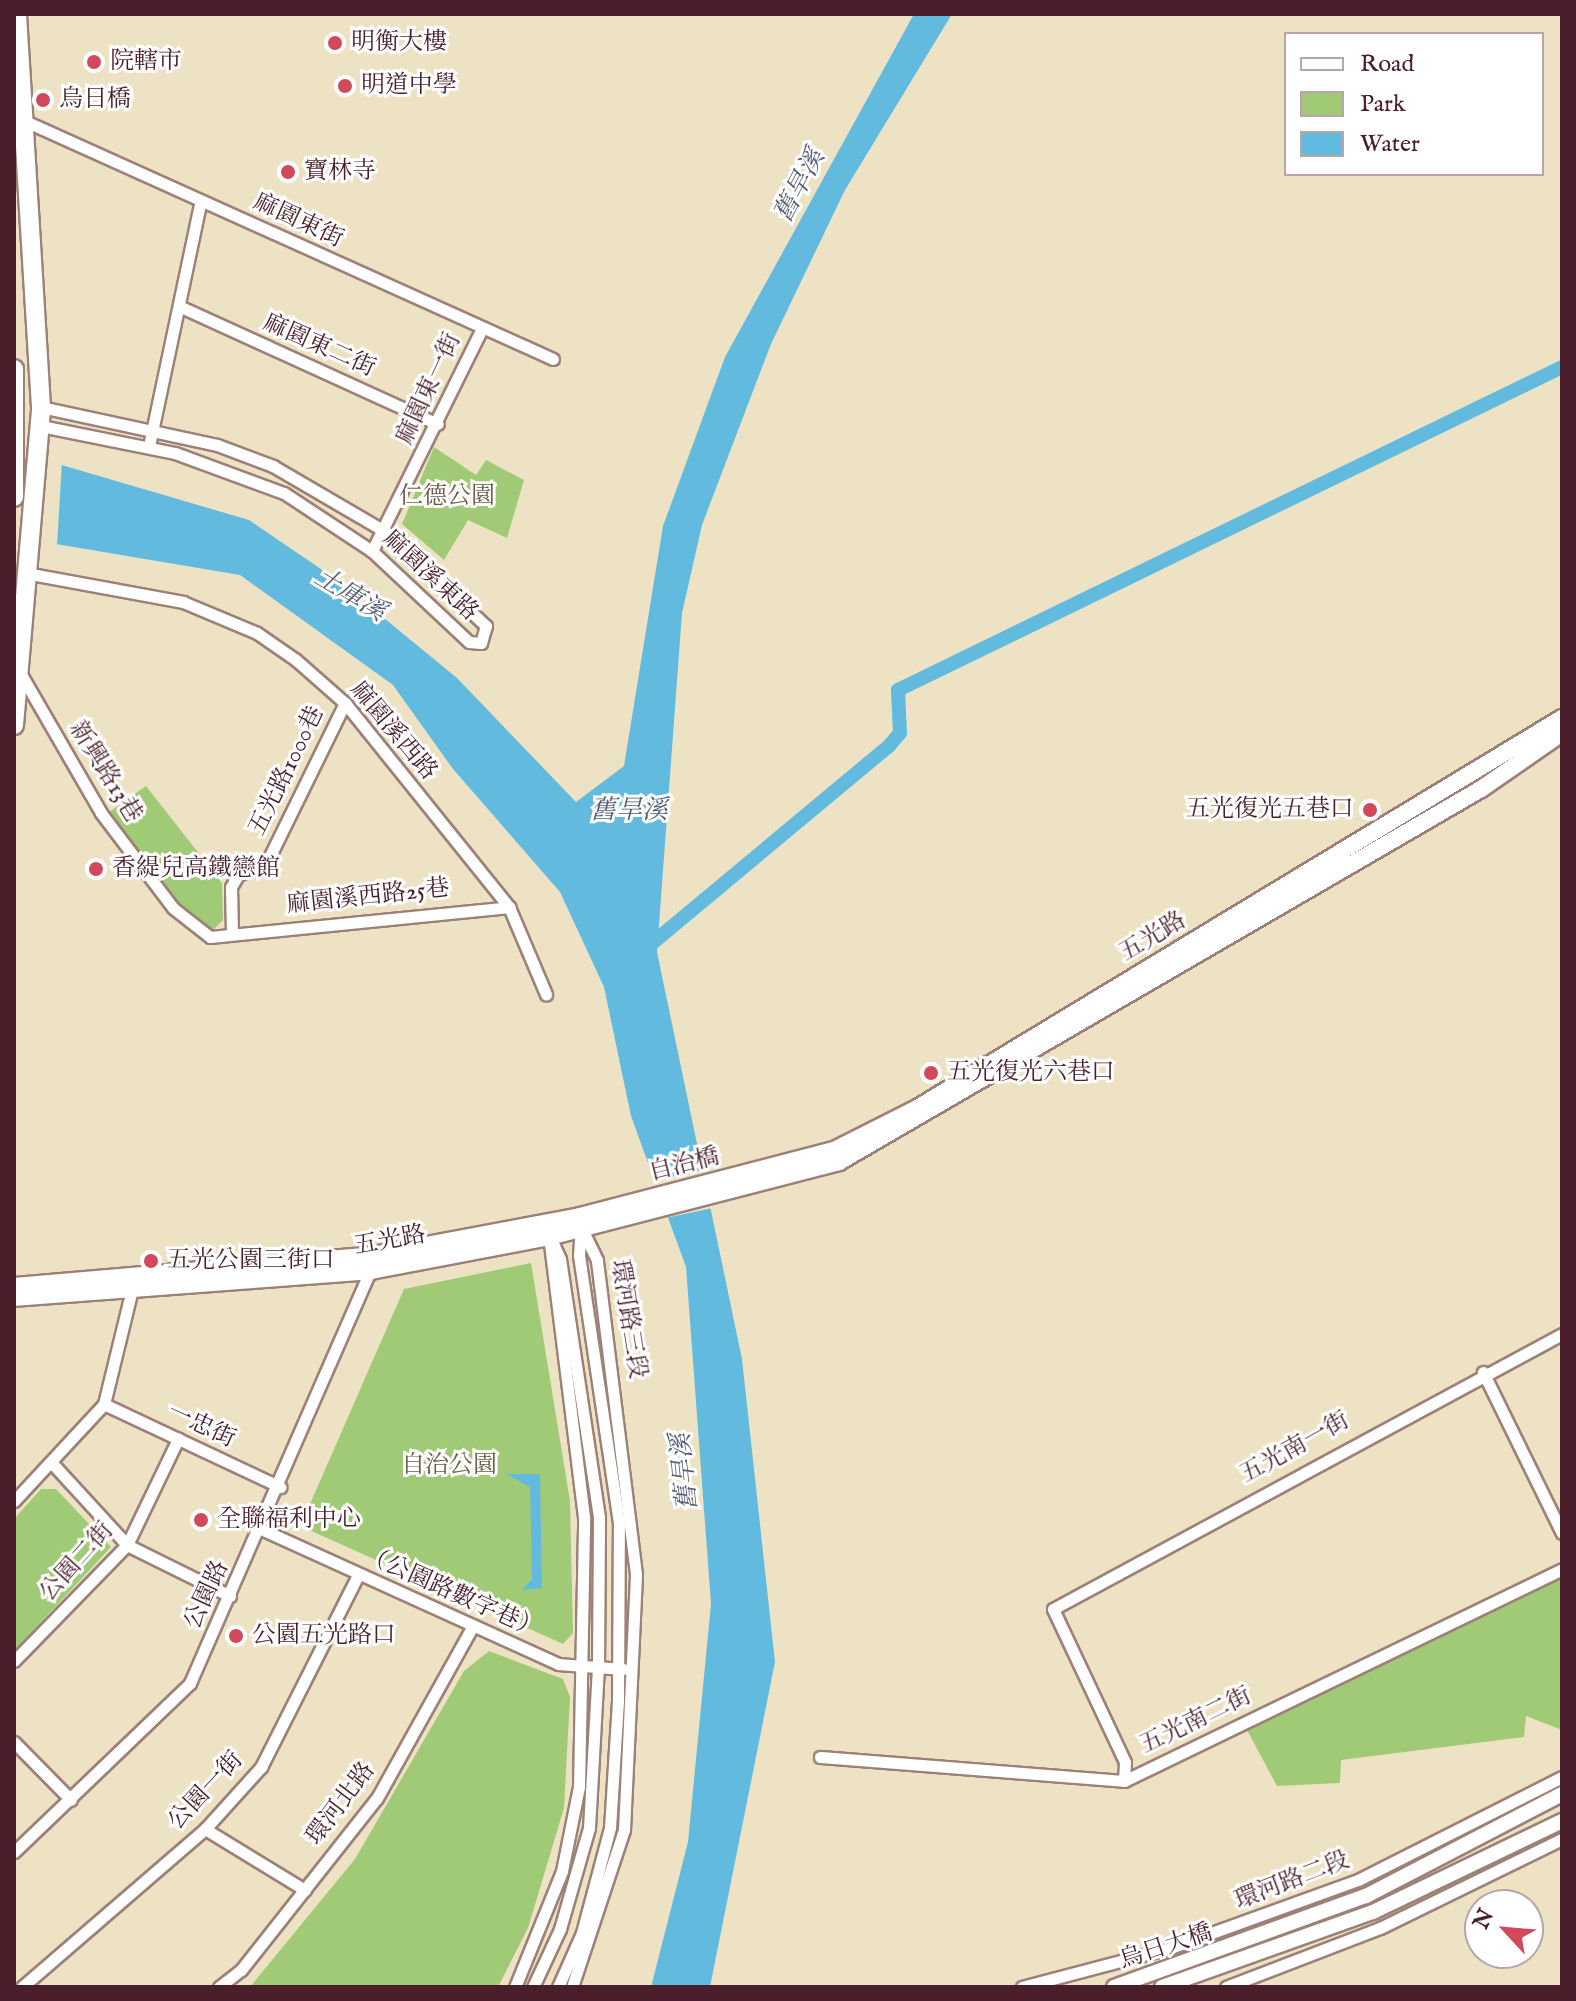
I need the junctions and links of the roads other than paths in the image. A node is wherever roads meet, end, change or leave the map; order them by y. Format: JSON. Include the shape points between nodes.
{"nodes":[{"id":1,"x":17,"y":14,"type":"edge"},
{"id":2,"x":25,"y":121,"type":"junction"},
{"id":3,"x":201,"y":200,"type":"junction"},
{"id":4,"x":181,"y":307,"type":"junction"},
{"id":5,"x":481,"y":330,"type":"junction"},
{"id":6,"x":553,"y":359,"type":"dead end"},
{"id":7,"x":14,"y":369,"type":"edge"},
{"id":8,"x":41,"y":417,"type":"junction"},
{"id":9,"x":438,"y":424,"type":"junction"},
{"id":10,"x":154,"y":430,"type":"junction"},
{"id":11,"x":16,"y":438,"type":"edge"},
{"id":12,"x":149,"y":446,"type":"junction"},
{"id":13,"x":14,"y":497,"type":"edge"},
{"id":14,"x":386,"y":532,"type":"junction"},
{"id":15,"x":372,"y":551,"type":"junction"},
{"id":16,"x":14,"y":558,"type":"edge"},
{"id":17,"x":22,"y":571,"type":"edge"},
{"id":18,"x":22,"y":676,"type":"junction"},
{"id":19,"x":345,"y":703,"type":"junction"},
{"id":20,"x":1562,"y":718,"type":"edge"},
{"id":21,"x":14,"y":725,"type":"edge"},
{"id":22,"x":1562,"y":733,"type":"edge"},
{"id":23,"x":509,"y":907,"type":"junction"},
{"id":24,"x":232,"y":934,"type":"junction"},
{"id":25,"x":546,"y":994,"type":"dead end"},
{"id":26,"x":758,"y":1179,"type":"junction"},
{"id":27,"x":625,"y":1211,"type":"joint"},
{"id":28,"x":581,"y":1222,"type":"junction"},
{"id":29,"x":548,"y":1230,"type":"junction"},
{"id":30,"x":372,"y":1263,"type":"junction"},
{"id":31,"x":133,"y":1284,"type":"junction"},
{"id":32,"x":14,"y":1286,"type":"edge"},
{"id":33,"x":14,"y":1298,"type":"edge"},
{"id":34,"x":1562,"y":1334,"type":"edge"},
{"id":35,"x":1483,"y":1372,"type":"junction"},
{"id":36,"x":104,"y":1404,"type":"junction"},
{"id":37,"x":178,"y":1439,"type":"junction"},
{"id":38,"x":51,"y":1462,"type":"junction"},
{"id":39,"x":280,"y":1487,"type":"junction"},
{"id":40,"x":14,"y":1501,"type":"edge"},
{"id":41,"x":261,"y":1529,"type":"junction"},
{"id":42,"x":1562,"y":1533,"type":"edge"},
{"id":43,"x":127,"y":1545,"type":"junction"},
{"id":44,"x":1562,"y":1569,"type":"edge"},
{"id":45,"x":358,"y":1575,"type":"junction"},
{"id":46,"x":230,"y":1596,"type":"junction"},
{"id":47,"x":471,"y":1629,"type":"junction"},
{"id":48,"x":14,"y":1661,"type":"edge"},
{"id":49,"x":582,"y":1668,"type":"junction"},
{"id":50,"x":598,"y":1668,"type":"junction"},
{"id":51,"x":619,"y":1669,"type":"junction"},
{"id":52,"x":632,"y":1669,"type":"junction"},
{"id":53,"x":14,"y":1742,"type":"edge"},
{"id":54,"x":820,"y":1757,"type":"dead end"},
{"id":55,"x":1562,"y":1777,"type":"edge"},
{"id":56,"x":1124,"y":1781,"type":"junction"},
{"id":57,"x":1562,"y":1794,"type":"edge"},
{"id":58,"x":71,"y":1800,"type":"junction"},
{"id":59,"x":1562,"y":1821,"type":"edge"},
{"id":60,"x":205,"y":1829,"type":"junction"},
{"id":61,"x":1562,"y":1839,"type":"edge"},
{"id":62,"x":14,"y":1852,"type":"edge"},
{"id":63,"x":305,"y":1890,"type":"junction"},
{"id":64,"x":1366,"y":1896,"type":"joint"},
{"id":65,"x":22,"y":1987,"type":"edge"},
{"id":66,"x":219,"y":1987,"type":"edge"},
{"id":67,"x":515,"y":1987,"type":"edge"},
{"id":68,"x":533,"y":1987,"type":"edge"},
{"id":69,"x":558,"y":1987,"type":"edge"},
{"id":70,"x":572,"y":1987,"type":"edge"},
{"id":71,"x":1022,"y":1987,"type":"edge"},
{"id":72,"x":1114,"y":1987,"type":"edge"},
{"id":73,"x":1162,"y":1987,"type":"edge"},
{"id":74,"x":1226,"y":1987,"type":"edge"}],
"edges":[{"from":1,"to":2,"type":"main road"},
{"from":2,"to":3,"type":"street","name":"麻園東街"},
{"from":2,"to":8,"type":"main road"},
{"from":3,"to":4,"type":"street"},
{"from":3,"to":5,"type":"street","name":"麻園東街"},
{"from":4,"to":9,"type":"street","name":"麻園東二街"},
{"from":4,"to":10,"type":"street"},
{"from":5,"to":6,"type":"street","name":"麻園東街"},
{"from":5,"to":9,"type":"street","name":"麻園東一街"},
{"from":7,"to":11,"type":"main road"},
{"from":8,"to":10,"type":"street","name":"麻園溪東路"},
{"from":8,"to":12,"type":"street","name":"麻園溪東路"},
{"from":8,"to":17,"type":"main road","via":[[34,554]]},
{"from":9,"to":14,"type":"street","name":"麻園東一街"},
{"from":10,"to":12,"type":"street"},
{"from":10,"to":14,"type":"street","name":"麻園溪東路","via":[[273,466]]},
{"from":11,"to":13,"type":"main road"},
{"from":12,"to":15,"type":"street","name":"麻園溪東路","via":[[284,493]]},
{"from":14,"to":15,"type":"street","name":"麻園東一街"},
{"from":14,"to":15,"type":"street","name":"麻園溪東路","via":[[486,626],[481,643],[469,642]]},
{"from":16,"to":17,"type":"street"},
{"from":17,"to":18,"type":"main road"},
{"from":17,"to":19,"type":"street","name":"麻園溪西路","via":[[183,602],[257,633]]},
{"from":18,"to":21,"type":"main road"},
{"from":18,"to":24,"type":"street","name":"新興路13巷","via":[[101,813],[173,908],[210,937]]},
{"from":19,"to":23,"type":"street","name":"麻園溪西路"},
{"from":19,"to":24,"type":"street","name":"五光路1000巷","via":[[267,862],[238,875],[231,887]]},
{"from":20,"to":26,"type":"main road","name":"五光路","via":[[919,1107],[834,1150]]},
{"from":22,"to":26,"type":"main road","name":"五光路","via":[[1481,789],[923,1119],[839,1162]]},
{"from":23,"to":24,"type":"street","name":"麻園溪西路25巷"},
{"from":23,"to":25,"type":"street","name":"麻園溪西路"},
{"from":26,"to":27,"type":"main road","name":"自治橋"},
{"from":27,"to":28,"type":"main road","name":"五光路"},
{"from":28,"to":29,"type":"main road","name":"五光路"},
{"from":28,"to":51,"type":"street","name":"環河路三段","via":[[579,1255],[619,1523]]},
{"from":28,"to":52,"type":"street","name":"環河路三段","via":[[597,1260],[635,1520]]},
{"from":29,"to":30,"type":"main road","name":"五光路"},
{"from":29,"to":49,"type":"street","via":[[546,1261],[584,1517]]},
{"from":29,"to":50,"type":"street","via":[[560,1259],[599,1517]]},
{"from":30,"to":31,"type":"main road","name":"五光路"},
{"from":30,"to":39,"type":"street","name":"公園路"},
{"from":31,"to":32,"type":"main road","name":"五光路"},
{"from":31,"to":33,"type":"main road","name":"五光路"},
{"from":31,"to":36,"type":"street"},
{"from":34,"to":35,"type":"street","name":"五光南一街"},
{"from":35,"to":42,"type":"street"},
{"from":35,"to":56,"type":"street","name":"五光南一街","via":[[1053,1609],[1125,1762]]},
{"from":36,"to":37,"type":"street","name":"一忠街"},
{"from":36,"to":38,"type":"street"},
{"from":37,"to":39,"type":"street","name":"一忠街"},
{"from":37,"to":43,"type":"street","name":"公園二街"},
{"from":38,"to":40,"type":"street"},
{"from":38,"to":43,"type":"street"},
{"from":39,"to":41,"type":"street","name":"公園路"},
{"from":41,"to":45,"type":"street","name":"（公園路數字巷）"},
{"from":41,"to":46,"type":"street","name":"公園路"},
{"from":43,"to":46,"type":"street"},
{"from":43,"to":48,"type":"street","name":"公園二街"},
{"from":44,"to":56,"type":"street","name":"五光南二街"},
{"from":45,"to":47,"type":"street","name":"（公園路數字巷）"},
{"from":45,"to":60,"type":"street","name":"公園一街","via":[[261,1767]]},
{"from":46,"to":58,"type":"street","name":"公園路","via":[[176,1704]]},
{"from":47,"to":49,"type":"street","name":"（公園路數字巷）"},
{"from":47,"to":63,"type":"street","name":"環河北路","via":[[377,1798]]},
{"from":49,"to":50,"type":"street","name":"（公園路數字巷）"},
{"from":49,"to":67,"type":"street","via":[[573,1831]]},
{"from":50,"to":51,"type":"street","name":"（公園路數字巷）"},
{"from":50,"to":68,"type":"street","via":[[589,1828],[560,1929]]},
{"from":51,"to":52,"type":"street","name":"（公園路數字巷）"},
{"from":51,"to":69,"type":"street","name":"環河路三段","via":[[610,1828],[582,1933]]},
{"from":52,"to":70,"type":"street","name":"環河路三段","via":[[624,1830]]},
{"from":53,"to":58,"type":"street"},
{"from":54,"to":56,"type":"street","name":"五光南二街"},
{"from":55,"to":71,"type":"street","name":"環河路二段","via":[[1344,1886],[1170,1948]]},
{"from":57,"to":64,"type":"street","name":"環河路二段"},
{"from":58,"to":62,"type":"street","name":"公園路"},
{"from":59,"to":73,"type":"street","name":"烏日大橋","via":[[1373,1912]]},
{"from":60,"to":63,"type":"street"},
{"from":60,"to":65,"type":"street","name":"公園一街"},
{"from":61,"to":74,"type":"street","via":[[1380,1928]]},
{"from":63,"to":66,"type":"street","name":"環河北路"},
{"from":64,"to":72,"type":"street","name":"烏日大橋"}]}
